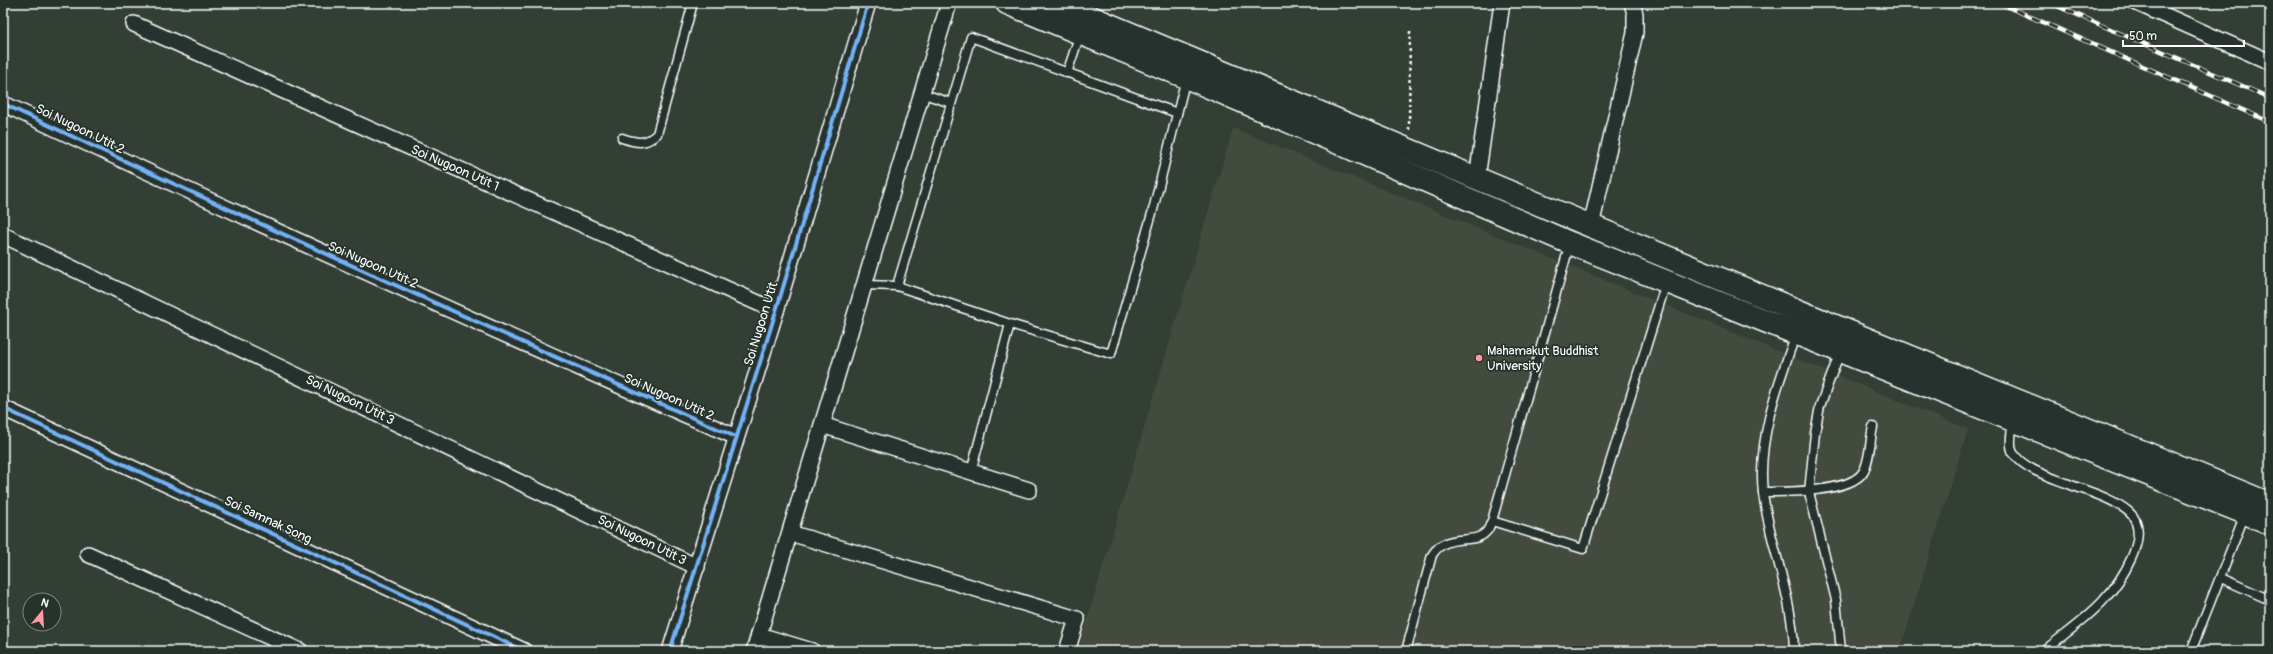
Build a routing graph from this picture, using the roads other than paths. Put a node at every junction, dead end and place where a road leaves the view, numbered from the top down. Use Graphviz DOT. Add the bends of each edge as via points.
graph roads {
  1 [pos="693,3"];
  2 [pos="868,3"];
  3 [pos="949,3"];
  4 [pos="1007,3"];
  5 [pos="1057,3"];
  6 [pos="1502,3"];
  7 [pos="1632,3"];
  8 [pos="2137,3"];
  9 [pos="134,24"];
  10 [pos="1080,33"];
  11 [pos="2270,62"];
  12 [pos="1067,73"];
  13 [pos="1186,77"];
  14 [pos="921,93"];
  15 [pos="951,103"];
  16 [pos="6,105"];
  17 [pos="1177,113"];
  18 [pos="622,138"];
  19 [pos="1477,178"];
  20 [pos="1592,226"];
  21 [pos="3,235"];
  22 [pos="1570,243"];
  23 [pos="1667,281"];
  24 [pos="864,285"];
  25 [pos="897,286"];
  26 [pos="776,311"];
  27 [pos="1800,323"];
  28 [pos="1010,324"];
  29 [pos="1844,341"];
  30 [pos="3,408"];
  31 [pos="2013,420"];
  32 [pos="822,425"];
  33 [pos="1873,427"];
  34 [pos="736,437"];
  35 [pos="971,472"];
  36 [pos="1029,490"];
  37 [pos="1763,492"];
  38 [pos="1810,492"];
  39 [pos="2256,504"];
  40 [pos="1492,521"];
  41 [pos="2270,524"];
  42 [pos="790,533"];
  43 [pos="88,554"];
  44 [pos="697,567"];
  45 [pos="2221,578"];
  46 [pos="2270,600"];
  47 [pos="759,635"];
  48 [pos="300,651"];
  49 [pos="524,651"];
  50 [pos="670,651"];
  51 [pos="754,651"];
  52 [pos="812,651"];
  53 [pos="1067,651"];
  54 [pos="1406,651"];
  55 [pos="1794,651"];
  56 [pos="1842,651"];
  57 [pos="2044,651"];
  58 [pos="2191,651"];
  1 -- 18 [label="lane" via="657,134 648,141 637,143"];
  2 -- 26 [label="street, Soi Nugoon Utit"];
  3 -- 14 [label="street"];
  4 -- 10 [label="main road"];
  5 -- 19 [label="main road"];
  6 -- 19 [label="street"];
  7 -- 20 [label="street" via="1635,33"];
  8 -- 11 [label="street"];
  9 -- 26 [label="street, Soi Nugoon Utit 1"];
  10 -- 12 [label="lane"];
  10 -- 13 [label="main road"];
  12 -- 15 [label="lane" via="971,37"];
  12 -- 17 [label="lane"];
  13 -- 17 [label="lane"];
  13 -- 22 [label="main road"];
  14 -- 15 [label="lane"];
  14 -- 24 [label="street"];
  15 -- 25 [label="lane"];
  16 -- 34 [label="street, Soi Nugoon Utit 2" via="207,200"];
  17 -- 28 [label="lane" via="1153,210 1111,354"];
  19 -- 20 [label="main road"];
  20 -- 27 [label="main road"];
  21 -- 44 [label="street, Soi Nugoon Utit 3"];
  22 -- 23 [label="main road"];
  22 -- 40 [label="lane"];
  23 -- 27 [label="main road"];
  23 -- 40 [label="lane" via="1583,549"];
  24 -- 25 [label="lane"];
  24 -- 32 [label="street"];
  25 -- 28 [label="lane"];
  26 -- 34 [label="street, Soi Nugoon Utit"];
  27 -- 29 [label="main road"];
  27 -- 37 [label="lane" via="1775,392 1764,454"];
  28 -- 35 [label="lane"];
  29 -- 31 [label="main road"];
  29 -- 38 [label="lane" via="1820,406"];
  29 -- 39 [label="main road"];
  30 -- 49 [label="street, Soi Samnak Song"];
  31 -- 39 [label="main road"];
  31 -- 57 [label="lane" via="2012,449 2020,461 2048,476 2117,504 2133,516 2139,530 2136,549 2102,602"];
  32 -- 35 [label="street"];
  32 -- 42 [label="street"];
  33 -- 38 [label="lane" via="1862,474 1852,481"];
  34 -- 44 [label="street, Soi Nugoon Utit"];
  35 -- 36 [label="street"];
  37 -- 38 [label="lane"];
  37 -- 55 [label="lane" via="1789,608"];
  38 -- 56 [label="lane" via="1836,600"];
  39 -- 41 [label="main road"];
  39 -- 45 [label="lane"];
  40 -- 54 [label="lane" via="1486,533 1477,538 1458,539 1435,549"];
  42 -- 47 [label="street"];
  42 -- 53 [label="street" via="1077,619"];
  43 -- 48 [label="street"];
  44 -- 50 [label="street, Soi Nugoon Utit"];
  45 -- 46 [label="lane"];
  45 -- 58 [label="lane"];
  47 -- 51 [label="street"];
  47 -- 52 [label="street"];
}
